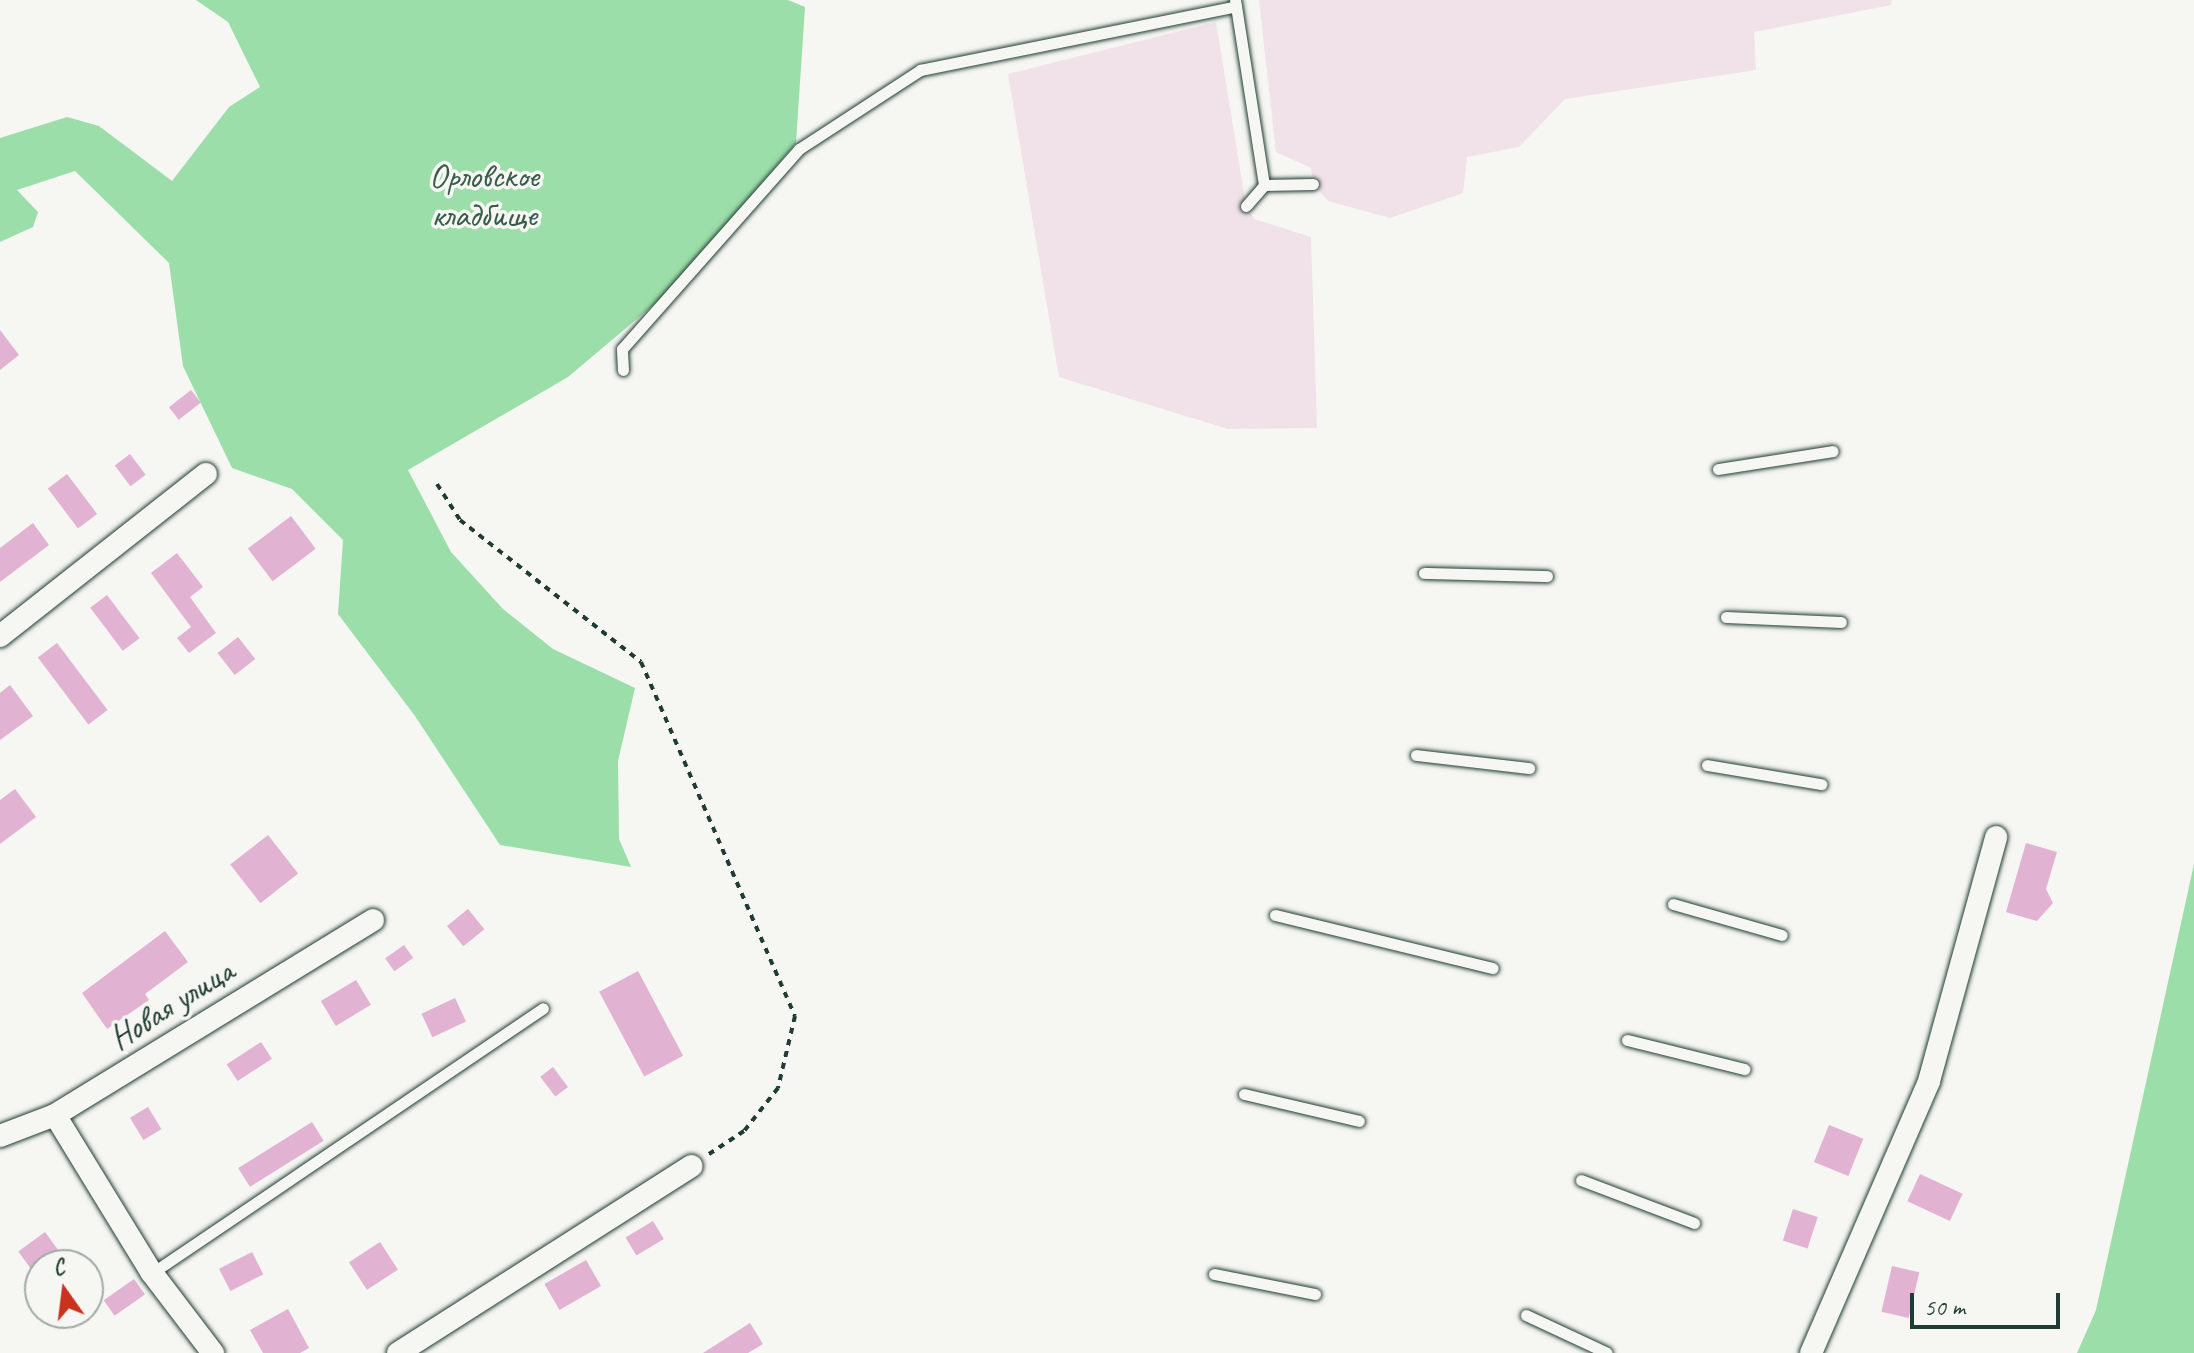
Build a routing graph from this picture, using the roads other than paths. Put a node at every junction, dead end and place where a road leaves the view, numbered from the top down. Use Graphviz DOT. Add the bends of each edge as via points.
graph roads {
  1 [pos="1235,3"];
  2 [pos="1313,184"];
  3 [pos="1264,185"];
  4 [pos="1246,206"];
  5 [pos="623,370"];
  6 [pos="1833,451"];
  7 [pos="1718,469"];
  8 [pos="206,474"];
  9 [pos="1424,573"];
  10 [pos="1547,576"];
  11 [pos="1726,617"];
  12 [pos="1841,622"];
  13 [pos="0,636"];
  14 [pos="1416,755"];
  15 [pos="1707,765"];
  16 [pos="1529,768"];
  17 [pos="1821,784"];
  18 [pos="1996,837"];
  19 [pos="1673,904"];
  20 [pos="1275,915"];
  21 [pos="373,920"];
  22 [pos="1782,935"];
  23 [pos="1493,968"];
  24 [pos="543,1008"];
  25 [pos="1627,1040"];
  26 [pos="1744,1069"];
  27 [pos="1244,1094"];
  28 [pos="55,1115"];
  29 [pos="1359,1121"];
  30 [pos="0,1136"];
  31 [pos="691,1166"];
  32 [pos="1581,1180"];
  33 [pos="1694,1223"];
  34 [pos="152,1273"];
  35 [pos="1214,1274"];
  36 [pos="1315,1294"];
  37 [pos="1526,1315"];
  38 [pos="213,1353"];
  39 [pos="398,1353"];
  40 [pos="1607,1353"];
  41 [pos="1811,1353"];
  1 -- 3 [label="lane"];
  1 -- 5 [label="lane" via="920,70 799,149 622,349"];
  2 -- 3 [label="lane"];
  3 -- 4 [label="lane"];
  6 -- 7 [label="lane"];
  8 -- 13 [label="street"];
  9 -- 10 [label="lane"];
  11 -- 12 [label="lane"];
  14 -- 16 [label="lane"];
  15 -- 17 [label="lane"];
  18 -- 41 [label="street" via="1929,1081"];
  19 -- 22 [label="lane"];
  20 -- 23 [label="lane"];
  21 -- 28 [label="street, Новая улица"];
  24 -- 34 [label="lane"];
  25 -- 26 [label="lane"];
  27 -- 29 [label="lane"];
  28 -- 30 [label="street, Новая улица"];
  28 -- 34 [label="street"];
  31 -- 39 [label="street"];
  32 -- 33 [label="lane"];
  34 -- 38 [label="street"];
  35 -- 36 [label="lane"];
  37 -- 40 [label="lane"];
}
